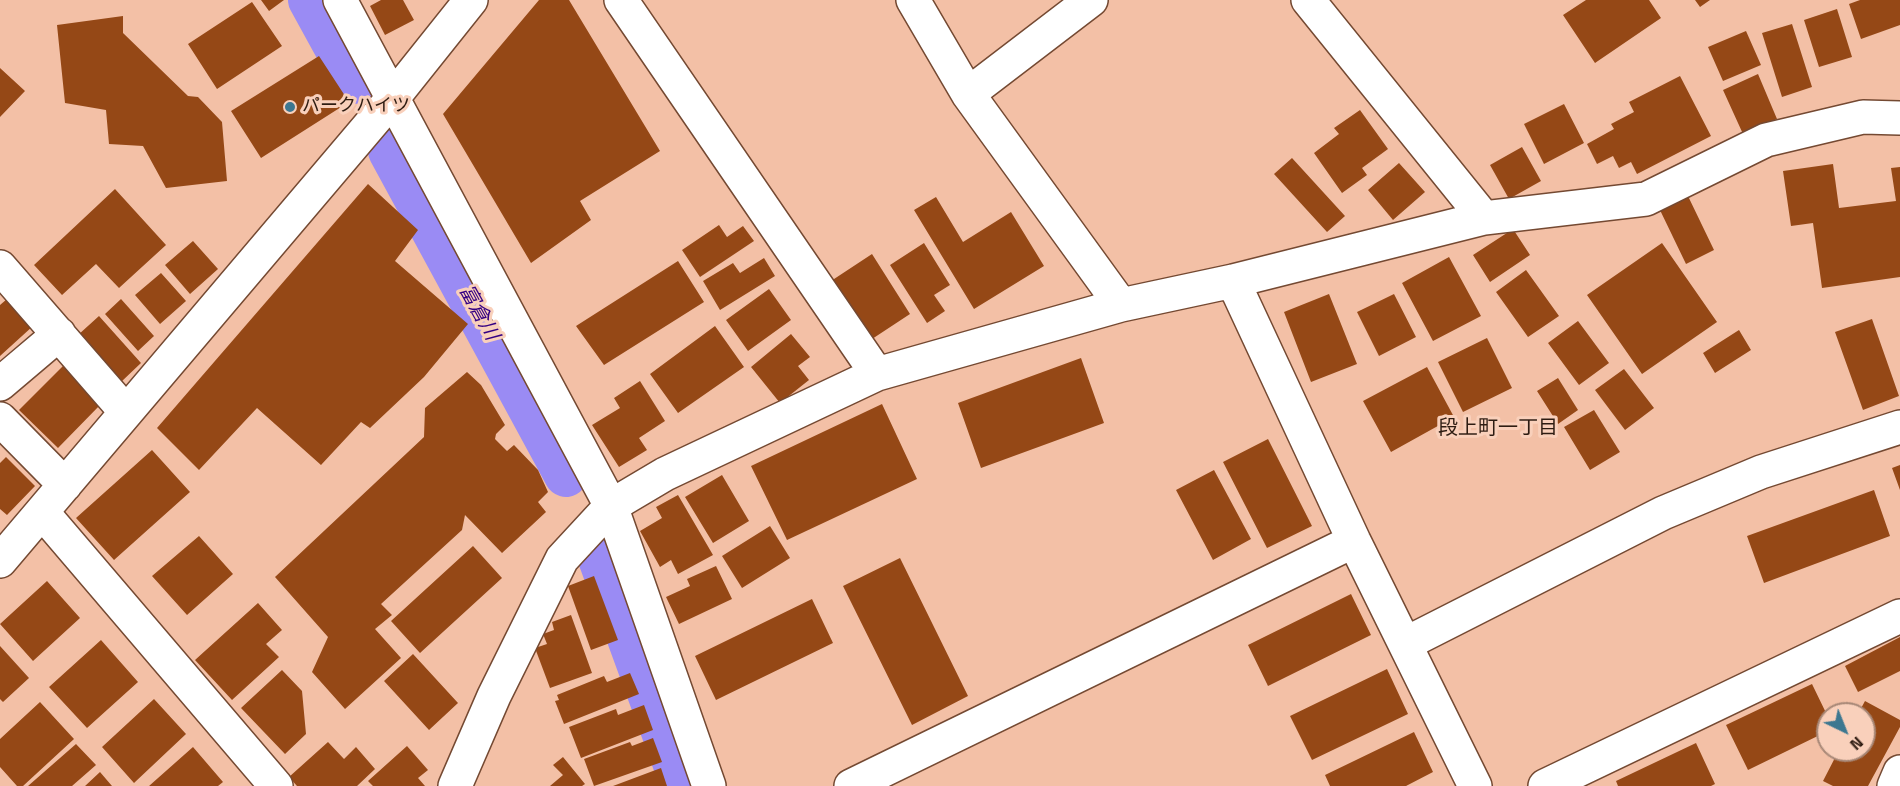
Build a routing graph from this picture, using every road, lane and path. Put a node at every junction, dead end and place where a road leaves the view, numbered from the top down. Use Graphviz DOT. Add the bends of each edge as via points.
graph roads {
  1 [pos="340,0"];
  2 [pos="471,0"];
  3 [pos="621,0"];
  4 [pos="913,0"];
  5 [pos="1091,0"];
  6 [pos="1308,0"];
  7 [pos="968,94"];
  8 [pos="392,99"];
  9 [pos="1900,118"];
  10 [pos="1484,218"];
  11 [pos="0,267"];
  12 [pos="1233,281"];
  13 [pos="1121,305"];
  14 [pos="58,333"];
  15 [pos="877,374"];
  16 [pos="0,384"];
  17 [pos="126,411"];
  18 [pos="0,419"];
  19 [pos="1900,427"];
  20 [pos="65,485"];
  21 [pos="611,506"];
  22 [pos="42,512"];
  23 [pos="1354,541"];
  24 [pos="0,561"];
  25 [pos="1900,616"];
  26 [pos="1405,644"];
  27 [pos="1900,772"];
  28 [pos="276,786"];
  29 [pos="455,786"];
  30 [pos="709,786"];
  31 [pos="851,786"];
  32 [pos="1475,786"];
  33 [pos="1545,786"];
  34 [pos="1894,786"];
  1 -- 8 [label="street"];
  2 -- 8 [label="street"];
  3 -- 15 [label="street"];
  4 -- 7 [label="street"];
  5 -- 7 [label="street"];
  6 -- 10 [label="street"];
  7 -- 13 [label="street"];
  8 -- 17 [label="street"];
  8 -- 21 [label="street"];
  9 -- 10 [label="street" via="1863,117 1766,140 1646,198"];
  10 -- 12 [label="street"];
  11 -- 14 [label="street"];
  12 -- 13 [label="street"];
  12 -- 23 [label="street"];
  13 -- 15 [label="street"];
  14 -- 16 [label="street"];
  14 -- 17 [label="street"];
  15 -- 21 [label="street" via="665,474"];
  17 -- 20 [label="street"];
  18 -- 20 [label="street"];
  19 -- 26 [label="street" via="1761,472 1663,513"];
  20 -- 22 [label="street"];
  21 -- 29 [label="street" via="562,559 494,696"];
  21 -- 30 [label="street"];
  22 -- 24 [label="street"];
  22 -- 28 [label="street"];
  23 -- 26 [label="street"];
  23 -- 31 [label="street"];
  25 -- 33 [label="street"];
  26 -- 32 [label="street"];
  27 -- 34 [label="street"];
}
